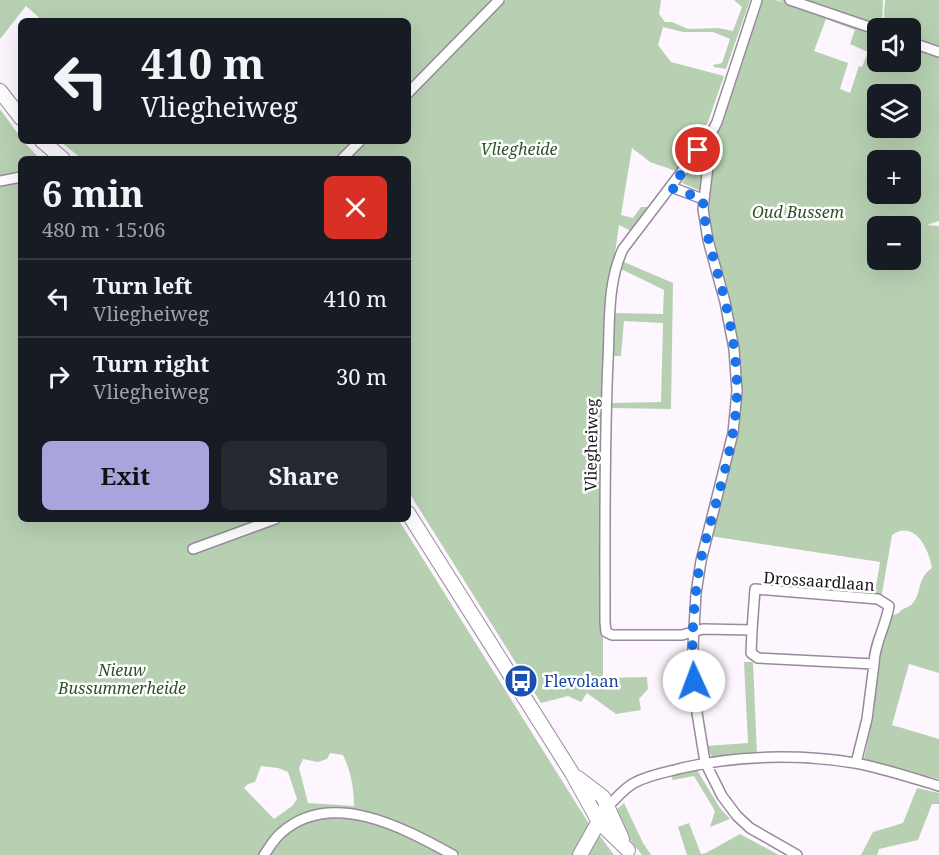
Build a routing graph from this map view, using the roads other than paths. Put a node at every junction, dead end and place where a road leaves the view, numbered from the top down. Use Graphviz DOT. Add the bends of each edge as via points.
graph roads {
  1 [pos="499,0"];
  2 [pos="757,0"];
  3 [pos="790,0"];
  4 [pos="867,26"];
  5 [pos="921,46"];
  6 [pos="939,52"];
  7 [pos="411,90"];
  8 [pos="0,91"];
  9 [pos="18,114"];
  10 [pos="712,132"];
  11 [pos="44,144"];
  12 [pos="357,144"];
  13 [pos="54,156"];
  14 [pos="345,156"];
  15 [pos="18,178"];
  16 [pos="0,181"];
  17 [pos="671,188"];
  18 [pos="703,199"];
  19 [pos="411,518"];
  20 [pos="267,522"];
  21 [pos="192,549"];
  22 [pos="752,630"];
  23 [pos="694,632"];
  24 [pos="874,664"];
  25 [pos="705,762"];
  26 [pos="856,763"];
  27 [pos="572,773"];
  28 [pos="939,786"];
  29 [pos="590,803"];
  30 [pos="607,807"];
  31 [pos="599,822"];
  32 [pos="614,825"];
  33 [pos="630,852"];
  34 [pos="787,853"];
  35 [pos="264,855"];
  36 [pos="453,855"];
  37 [pos="580,855"];
  38 [pos="797,855"];
  1 -- 7 [label="street"];
  2 -- 10 [label="street"];
  3 -- 4 [label="street"];
  5 -- 6 [label="street"];
  8 -- 9 [label="main road"];
  10 -- 17 [label="street, Vliegheiweg"];
  10 -- 18 [label="street"];
  11 -- 13 [label="main road"];
  12 -- 14 [label="street"];
  15 -- 16 [label="street"];
  17 -- 18 [label="street"];
  17 -- 23 [label="street, Vliegheiweg" via="623,249 612,286 606,404 605,622 606,632 612,635"];
  18 -- 23 [label="street" via="708,240 734,349 737,391 733,433 701,561"];
  19 -- 27 [label="main road"];
  20 -- 21 [label="street"];
  22 -- 23 [label="street"];
  22 -- 24 [label="street, Drossaardlaan" via="751,653 758,658"];
  22 -- 24 [label="street, Drossaardlaan" via="755,589 879,599 889,606"];
  23 -- 25 [label="street" via="692,664"];
  24 -- 26 [label="street"];
  25 -- 26 [label="street" via="803,758"];
  25 -- 30 [label="street" via="636,782"];
  25 -- 34 [label="street" via="737,816"];
  26 -- 28 [label="street"];
  27 -- 29 [label="main road"];
  27 -- 30 [label="main road" via="603,797"];
  29 -- 30 [label="street"];
  29 -- 31 [label="main road"];
  30 -- 31 [label="main road"];
  30 -- 32 [label="main road"];
  31 -- 32 [label="main road"];
  31 -- 33 [label="main road"];
  31 -- 37 [label="main road"];
  32 -- 33 [label="main road"];
  34 -- 38 [label="street"];
  35 -- 36 [label="street" via="280,834 301,819 329,812 400,827"];
}
